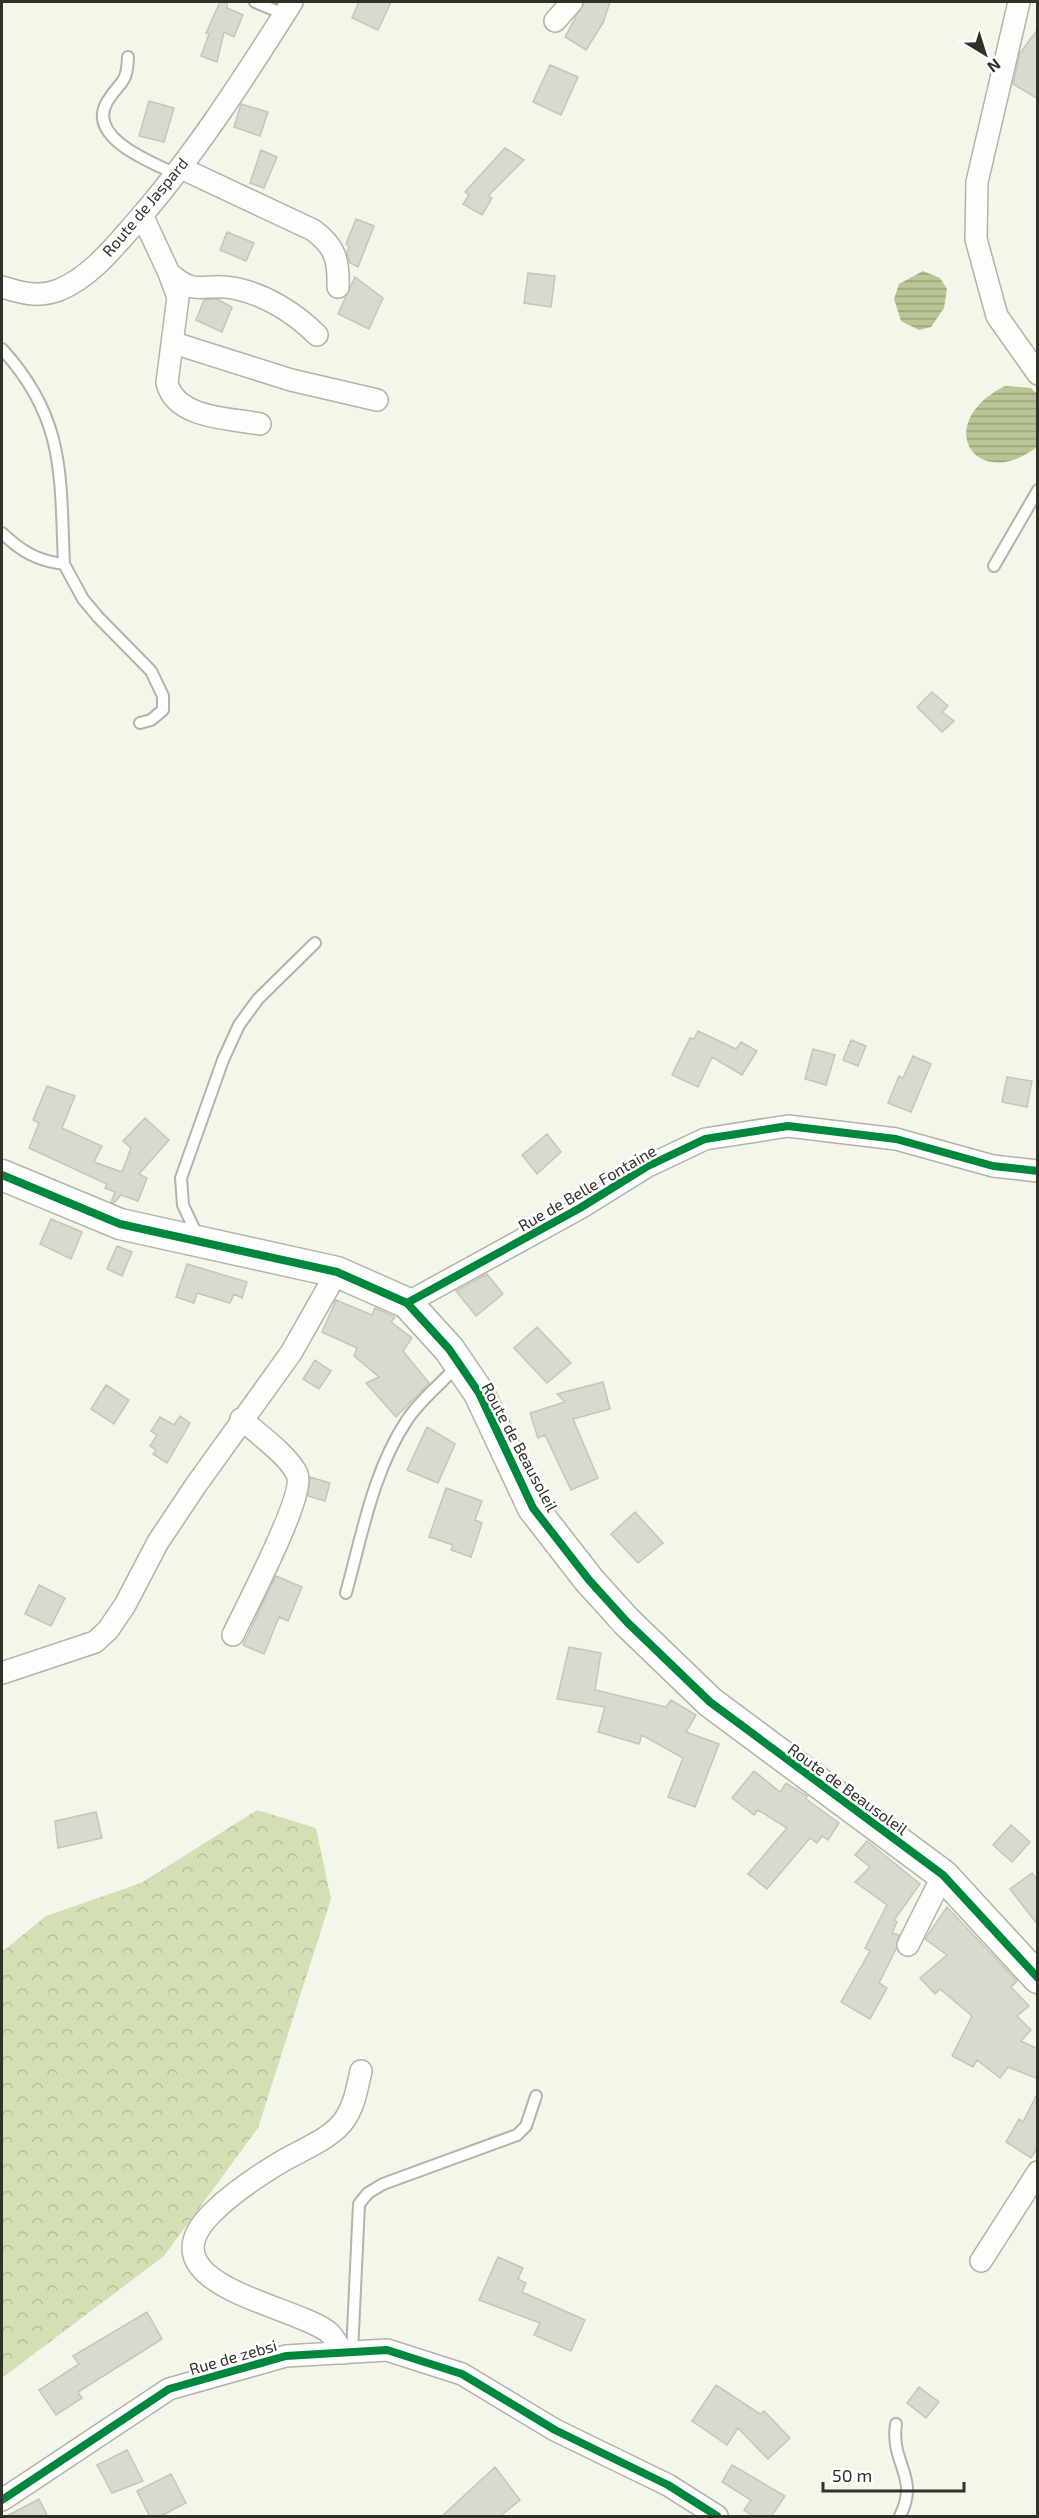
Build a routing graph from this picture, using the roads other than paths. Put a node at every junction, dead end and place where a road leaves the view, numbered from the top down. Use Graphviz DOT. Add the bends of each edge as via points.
graph roads {
  1 [pos="255,2"];
  2 [pos="572,2"];
  3 [pos="1019,2"];
  4 [pos="288,8"];
  5 [pos="555,21"];
  6 [pos="128,57"];
  7 [pos="179,171"];
  8 [pos="142,215"];
  9 [pos="169,273"];
  10 [pos="2,287"];
  11 [pos="338,287"];
  12 [pos="317,335"];
  13 [pos="174,343"];
  14 [pos="2,349"];
  15 [pos="1038,374"];
  16 [pos="377,400"];
  17 [pos="260,424"];
  18 [pos="1038,490"];
  19 [pos="2,533"];
  20 [pos="64,564"];
  21 [pos="994,566"];
  22 [pos="140,723"];
  23 [pos="315,943"];
  24 [pos="1038,1171"];
  25 [pos="2,1175"];
  26 [pos="201,1243"];
  27 [pos="337,1272"];
  28 [pos="407,1304"];
  29 [pos="459,1364"];
  30 [pos="241,1419"];
  31 [pos="346,1593"];
  32 [pos="233,1635"];
  33 [pos="2,1673"];
  34 [pos="943,1875"];
  35 [pos="908,1945"];
  36 [pos="1038,1978"];
  37 [pos="361,2071"];
  38 [pos="536,2096"];
  39 [pos="1038,2172"];
  40 [pos="981,2262"];
  41 [pos="347,2353"];
  42 [pos="896,2424"];
  43 [pos="2,2500"];
  44 [pos="716,2516"];
  45 [pos="900,2517"];
  1 -- 4 [label="lane"];
  2 -- 5 [label="street"];
  3 -- 15 [label="street" via="977,182 976,240 998,316"];
  4 -- 7 [label="street, Route de Jaspard"];
  6 -- 7 [label="lane" via="125,80 104,108 106,127 126,149"];
  7 -- 8 [label="street, Route de Jaspard"];
  7 -- 11 [label="street" via="326,239 339,264"];
  8 -- 9 [label="street"];
  8 -- 10 [label="street, Route de Jaspard" via="88,272 60,290 34,296"];
  9 -- 12 [label="street" via="190,288 233,288 264,299 297,315"];
  9 -- 13 [label="street" via="178,297"];
  13 -- 16 [label="street" via="291,380"];
  13 -- 17 [label="street" via="167,383 177,401 191,410"];
  14 -- 20 [label="lane" via="33,389 50,423 58,459"];
  18 -- 21 [label="lane"];
  19 -- 20 [label="lane" via="31,556"];
  20 -- 22 [label="lane" via="83,599 159,684 163,710"];
  23 -- 26 [label="lane" via="258,999 239,1025 187,1154 181,1178 183,1205"];
  24 -- 28 [label="street, Rue de Belle Fontaine" via="993,1166 897,1139 788,1126 705,1139 646,1167"];
  25 -- 26 [label="street, Route de Beausoleil" via="120,1224"];
  26 -- 27 [label="street, Route de Beausoleil"];
  27 -- 28 [label="street, Route de Beausoleil"];
  27 -- 30 [label="street" via="291,1353"];
  28 -- 29 [label="street, Route de Beausoleil"];
  29 -- 31 [label="lane" via="408,1417 393,1441 379,1473"];
  29 -- 34 [label="street, Route de Beausoleil" via="478,1393 533,1508 627,1622 710,1702"];
  30 -- 32 [label="street" via="293,1467 299,1485 293,1509"];
  30 -- 33 [label="street" via="158,1542 108,1630 95,1641"];
  34 -- 35 [label="street"];
  34 -- 36 [label="street, Route de Beausoleil"];
  37 -- 41 [label="street" via="354,2101 344,2121 240,2188 210,2215 193,2242 193,2257 199,2268 216,2283 326,2331"];
  38 -- 41 [label="lane" via="526,2127 517,2135 383,2184 359,2204"];
  39 -- 40 [label="street"];
  41 -- 43 [label="street, Rue de zebsi" via="286,2356 169,2390"];
  41 -- 44 [label="street, Rue de zebsi" via="387,2350 462,2374 555,2430 668,2485"];
  42 -- 45 [label="lane" via="894,2440 909,2488"];
}
